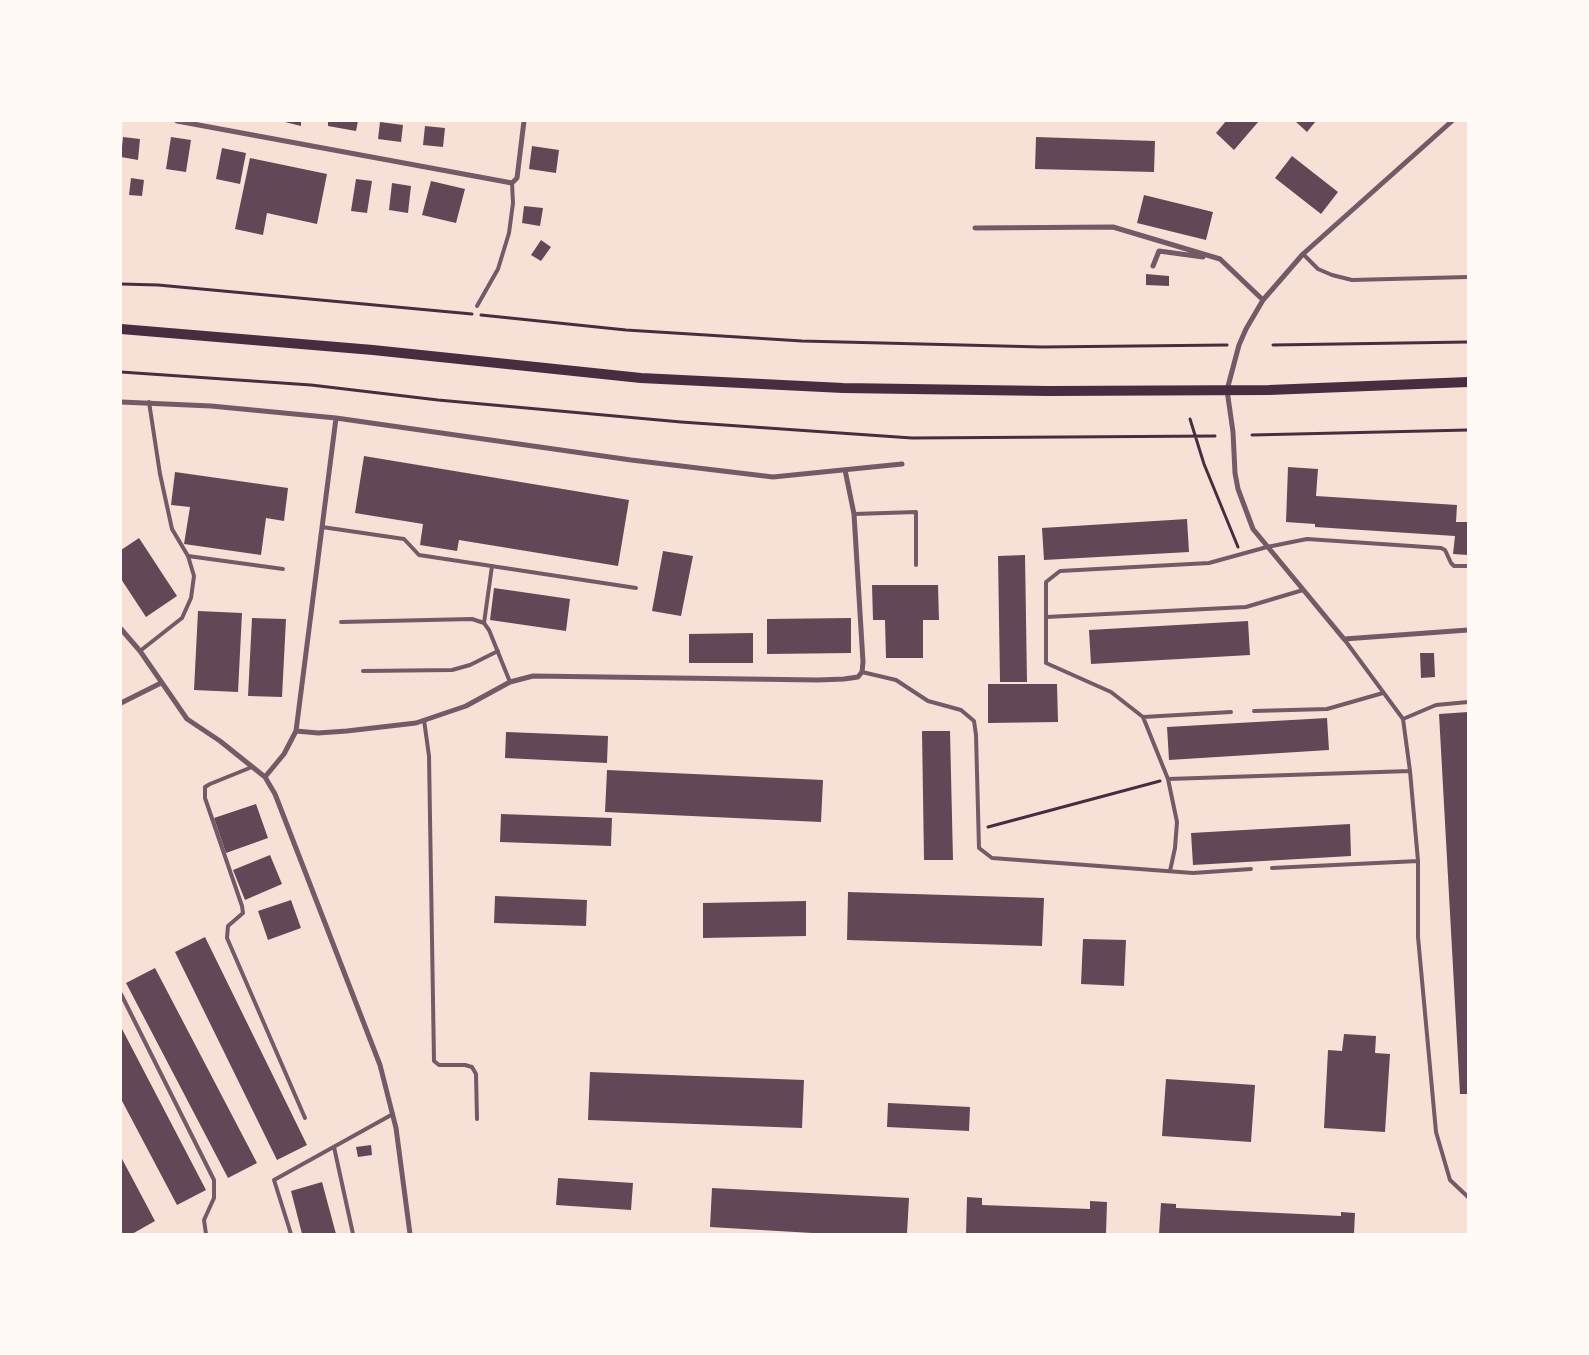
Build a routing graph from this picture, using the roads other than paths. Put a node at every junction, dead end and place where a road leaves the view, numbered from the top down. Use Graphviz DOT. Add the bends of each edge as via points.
graph roads {
  1 [pos="177,121"];
  2 [pos="524,121"];
  3 [pos="1452,121"];
  4 [pos="512,183"];
  5 [pos="975,228"];
  6 [pos="1303,254"];
  7 [pos="1220,259"];
  8 [pos="1153,266"];
  9 [pos="1468,277"];
  10 [pos="1263,300"];
  11 [pos="477,306"];
  12 [pos="121,329"];
  13 [pos="1468,382"];
  14 [pos="1227,390"];
  15 [pos="121,402"];
  16 [pos="149,402"];
  17 [pos="336,418"];
  18 [pos="902,464"];
  19 [pos="845,470"];
  20 [pos="854,514"];
  21 [pos="322,527"];
  22 [pos="1267,547"];
  23 [pos="188,556"];
  24 [pos="916,565"];
  25 [pos="492,566"];
  26 [pos="1468,566"];
  27 [pos="283,569"];
  28 [pos="636,588"];
  29 [pos="1303,590"];
  30 [pos="1046,617"];
  31 [pos="341,622"];
  32 [pos="484,623"];
  33 [pos="121,629"];
  34 [pos="1468,630"];
  35 [pos="1344,639"];
  36 [pos="140,651"];
  37 [pos="498,652"];
  38 [pos="363,671"];
  39 [pos="862,672"];
  40 [pos="510,682"];
  41 [pos="161,683"];
  42 [pos="1383,693"];
  43 [pos="1468,702"];
  44 [pos="121,703"];
  45 [pos="1254,711"];
  46 [pos="1231,712"];
  47 [pos="1142,717"];
  48 [pos="1403,719"];
  49 [pos="424,720"];
  50 [pos="296,731"];
  51 [pos="252,767"];
  52 [pos="1410,771"];
  53 [pos="265,777"];
  54 [pos="1168,779"];
  55 [pos="1418,861"];
  56 [pos="1272,868"];
  57 [pos="1251,869"];
  58 [pos="1170,871"];
  59 [pos="121,994"];
  60 [pos="393,1114"];
  61 [pos="305,1118"];
  62 [pos="477,1119"];
  63 [pos="334,1147"];
  64 [pos="1468,1197"];
  65 [pos="206,1234"];
  66 [pos="291,1234"];
  67 [pos="353,1234"];
  68 [pos="410,1234"];
  1 -- 4 [label="street"];
  2 -- 4 [label="street" via="517,178"];
  3 -- 6 [label="street"];
  4 -- 11 [label="lane" via="509,233 498,270"];
  5 -- 7 [label="street" via="1113,227"];
  6 -- 9 [label="lane" via="1318,269 1352,280"];
  6 -- 10 [label="street"];
  7 -- 8 [label="street" via="1158,250"];
  7 -- 10 [label="street"];
  10 -- 14 [label="street" via="1246,329"];
  12 -- 14 [label="main road" via="669,380 843,388"];
  13 -- 14 [label="main road"];
  14 -- 22 [label="street" via="1238,489 1252,529"];
  15 -- 16 [label="street"];
  16 -- 17 [label="street"];
  16 -- 23 [label="lane" via="172,529"];
  17 -- 19 [label="street" via="773,477"];
  17 -- 21 [label="street"];
  18 -- 19 [label="street"];
  19 -- 20 [label="street"];
  20 -- 24 [label="lane" via="916,512"];
  20 -- 39 [label="street"];
  21 -- 25 [label="lane" via="404,539 419,555"];
  21 -- 50 [label="street"];
  22 -- 26 [label="lane" via="1307,540 1441,548 1454,566"];
  22 -- 29 [label="street"];
  22 -- 30 [label="lane" via="1209,563 1060,571 1046,582"];
  23 -- 27 [label="lane"];
  23 -- 36 [label="lane" via="194,576 191,598 182,618"];
  25 -- 28 [label="lane"];
  25 -- 32 [label="lane"];
  29 -- 30 [label="lane" via="1246,607"];
  29 -- 35 [label="street"];
  30 -- 47 [label="lane" via="1046,663 1112,692"];
  31 -- 32 [label="lane" via="472,620"];
  32 -- 37 [label="lane"];
  33 -- 36 [label="street"];
  34 -- 35 [label="street"];
  35 -- 42 [label="lane"];
  36 -- 41 [label="street"];
  37 -- 38 [label="lane" via="452,670"];
  37 -- 40 [label="lane"];
  39 -- 40 [label="street" via="858,677 844,679 533,676"];
  39 -- 58 [label="lane" via="896,680 928,701 961,710 974,721 979,848 992,858"];
  40 -- 49 [label="street" via="466,706"];
  41 -- 44 [label="street"];
  41 -- 51 [label="street" via="187,719"];
  42 -- 45 [label="lane" via="1327,709"];
  42 -- 48 [label="lane"];
  43 -- 48 [label="lane" via="1436,705"];
  46 -- 47 [label="lane"];
  47 -- 54 [label="lane"];
  48 -- 52 [label="lane"];
  49 -- 50 [label="street" via="347,731"];
  49 -- 62 [label="lane" via="429,756 434,1061 440,1065 472,1067 476,1074"];
  50 -- 53 [label="street" via="284,754"];
  51 -- 53 [label="street"];
  51 -- 61 [label="lane" via="205,787 205,798 243,912 228,926 227,938"];
  52 -- 54 [label="lane"];
  52 -- 55 [label="lane"];
  53 -- 60 [label="street" via="275,794 380,1064"];
  54 -- 58 [label="lane" via="1177,822"];
  55 -- 56 [label="lane"];
  55 -- 64 [label="lane" via="1418,937 1436,1132 1450,1180"];
  57 -- 58 [label="lane" via="1193,873"];
  59 -- 65 [label="lane" via="214,1180 214,1198 204,1220"];
  60 -- 63 [label="lane"];
  60 -- 68 [label="street"];
  63 -- 66 [label="lane" via="274,1180"];
  63 -- 67 [label="lane"];
}
